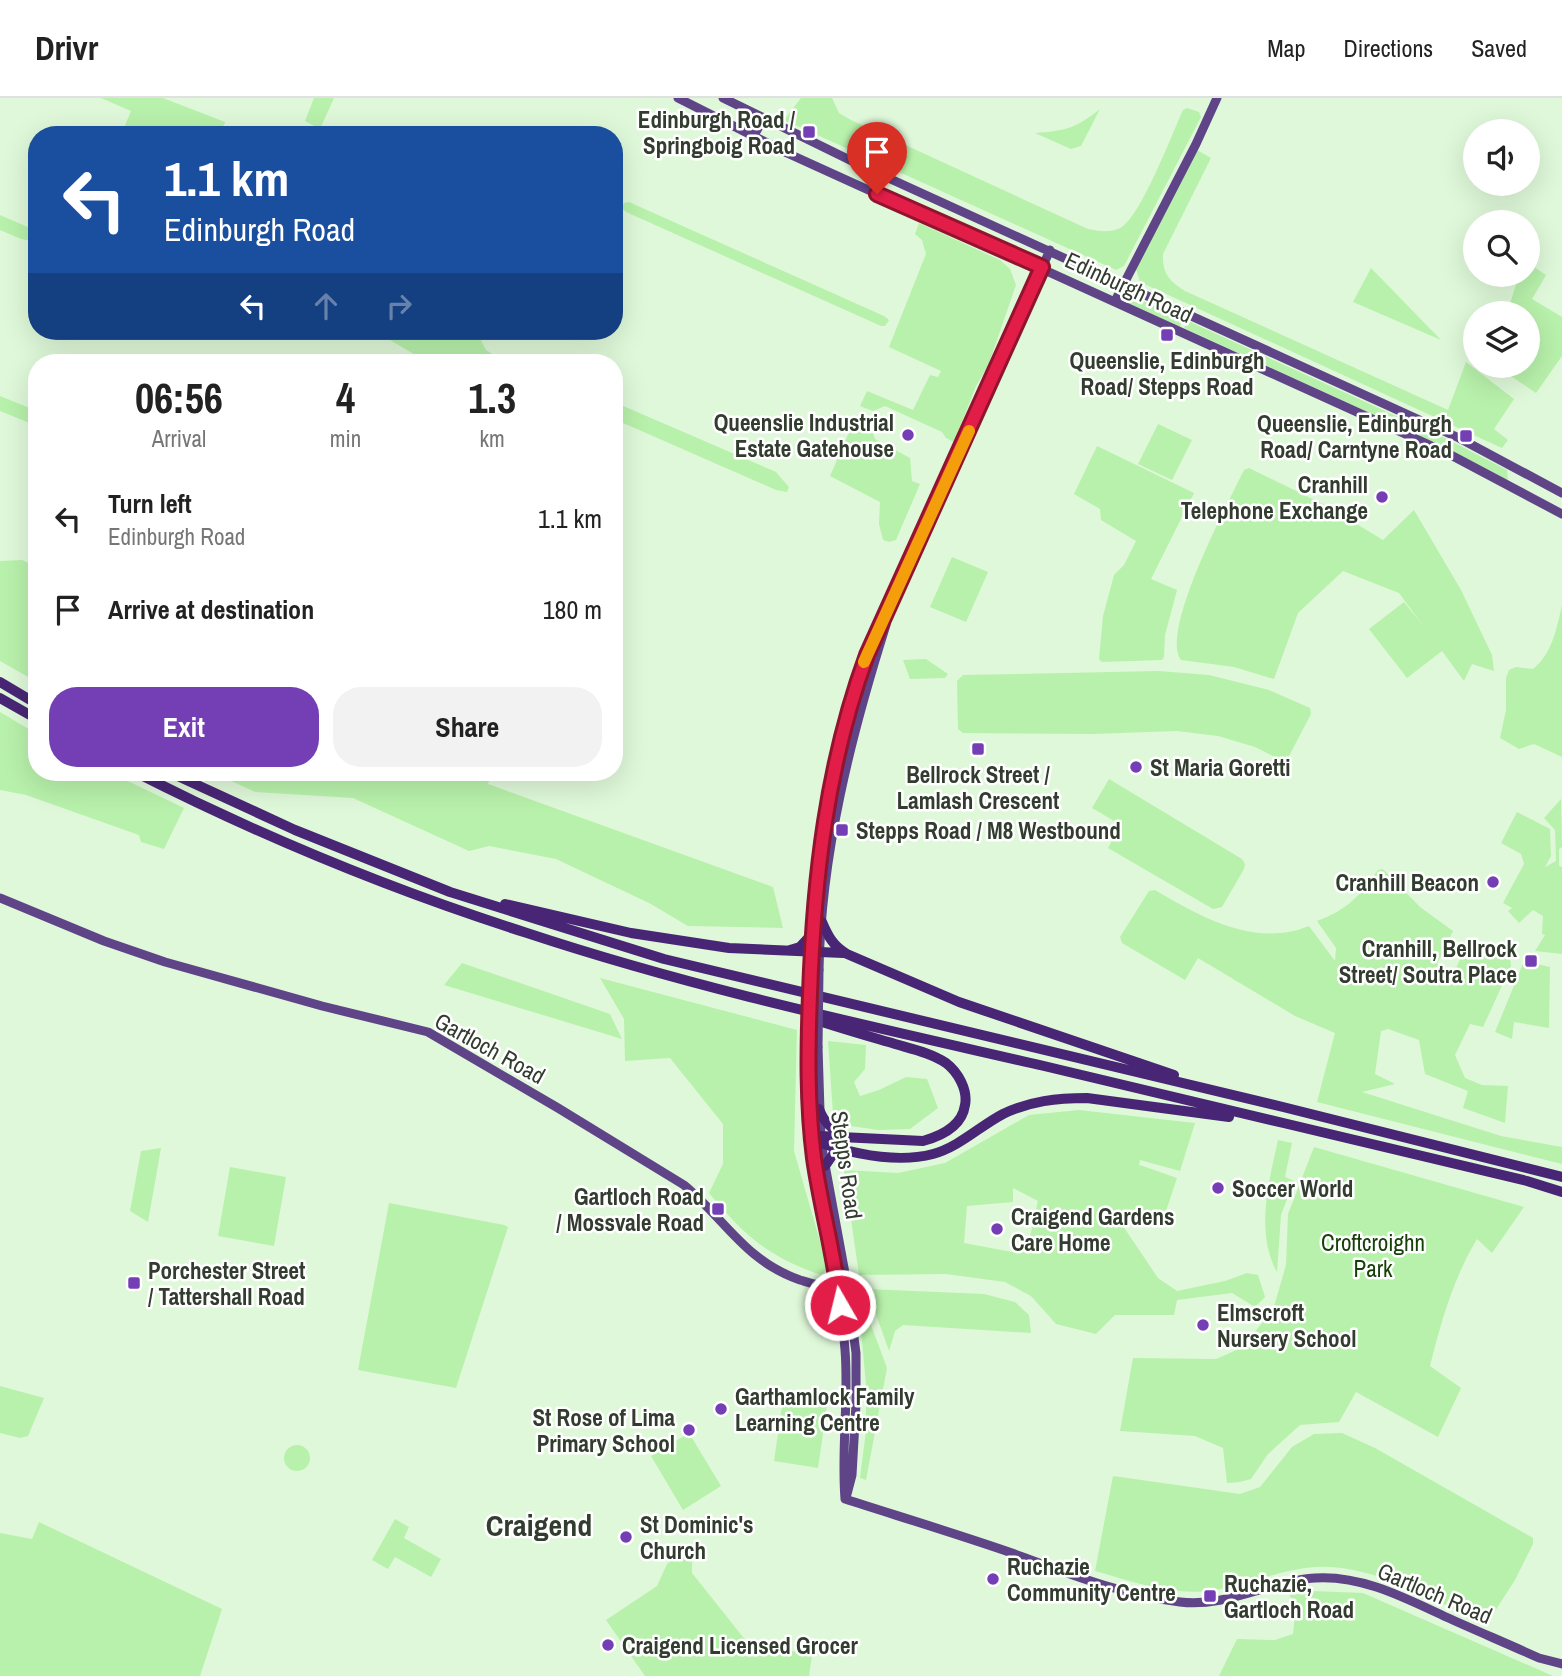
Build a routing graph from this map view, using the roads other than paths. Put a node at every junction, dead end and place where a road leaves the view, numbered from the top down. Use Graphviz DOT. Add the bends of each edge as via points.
graph roads {
  1 [pos="678,98"];
  2 [pos="723,98"];
  3 [pos="1217,98"];
  4 [pos="764,118"];
  5 [pos="753,137"];
  6 [pos="1050,250"];
  7 [pos="1042,267"];
  8 [pos="1122,284"];
  9 [pos="1115,301"];
  10 [pos="1562,493"];
  11 [pos="1562,514"];
  12 [pos="898,586"];
  13 [pos="0,682"];
  14 [pos="0,698"];
  15 [pos="28,699"];
  16 [pos="28,714"];
  17 [pos="846,716"];
  18 [pos="859,718"];
  19 [pos="154,781"];
  20 [pos="189,781"];
  21 [pos="450,892"];
  22 [pos="0,898"];
  23 [pos="822,922"];
  24 [pos="813,933"];
  25 [pos="783,951"];
  26 [pos="816,952"];
  27 [pos="847,954"];
  28 [pos="761,1000"];
  29 [pos="813,1046"];
  30 [pos="1283,1107"];
  31 [pos="819,1109"];
  32 [pos="1278,1123"];
  33 [pos="848,1137"];
  34 [pos="818,1140"];
  35 [pos="845,1149"];
  36 [pos="825,1166"];
  37 [pos="1562,1177"];
  38 [pos="1562,1192"];
  39 [pos="842,1284"];
  40 [pos="1562,1664"];
  1 -- 5 [label="main road, Edinburgh Road"];
  2 -- 4 [label="main road, Edinburgh Road"];
  3 -- 8 [label="main road"];
  4 -- 5 [label="main road"];
  4 -- 6 [label="main road, Edinburgh Road"];
  5 -- 7 [label="main road, Edinburgh Road"];
  6 -- 7 [label="main road, Stepps Road"];
  6 -- 8 [label="main road, Edinburgh Road"];
  7 -- 9 [label="main road, Edinburgh Road"];
  7 -- 12 [label="main road, Stepps Road"];
  8 -- 9 [label="main road"];
  8 -- 10 [label="main road, Edinburgh Road" via="1459,438"];
  9 -- 11 [label="main road, Edinburgh Road" via="1447,453"];
  12 -- 17 [label="main road, Stepps Road"];
  12 -- 18 [label="main road, Stepps Road"];
  13 -- 15 [label="highway"];
  14 -- 16 [label="highway"];
  17 -- 18 [label="main road"];
  17 -- 24 [label="main road, Stepps Road" via="819,855"];
  18 -- 23 [label="main road, Stepps Road" via="830,852"];
  19 -- 28 [label="highway" via="292,846 418,897 529,934"];
  20 -- 21 [label="highway" via="295,830"];
  21 -- 25 [label="highway" via="631,933"];
  21 -- 30 [label="highway" via="664,959"];
  22 -- 39 [label="main road, Gartloch Road" via="165,962 435,1035 684,1185 757,1258 805,1282"];
  23 -- 26 [label="main road, Stepps Road"];
  23 -- 27 [label="highway" via="828,937"];
  24 -- 25 [label="highway" via="800,947"];
  24 -- 26 [label="main road, Stepps Road"];
  25 -- 26 [label="highway"];
  26 -- 27 [label="highway"];
  26 -- 29 [label="main road, Stepps Road, bridge"];
  27 -- 30 [label="highway" via="959,1002"];
  28 -- 32 [label="highway"];
  28 -- 33 [label="highway" via="937,1058 962,1083 966,1104 962,1114 938,1137 903,1142"];
  29 -- 31 [label="main road, Stepps Road"];
  29 -- 34 [label="main road, Stepps Road"];
  30 -- 37 [label="highway"];
  31 -- 33 [label="highway" via="831,1128"];
  31 -- 34 [label="main road, Stepps Road"];
  32 -- 35 [label="highway" via="1098,1099 1046,1099 1004,1114 936,1153 892,1158"];
  32 -- 38 [label="highway"];
  33 -- 34 [label="highway"];
  34 -- 35 [label="highway"];
  34 -- 36 [label="main road, Stepps Road"];
  34 -- 39 [label="main road, Stepps Road"];
  35 -- 36 [label="highway" via="834,1153"];
  36 -- 39 [label="main road, Stepps Road"];
  39 -- 40 [label="main road, Gartloch Road" via="845,1499 1136,1595 1183,1603 1317,1578 1369,1584"];
}
